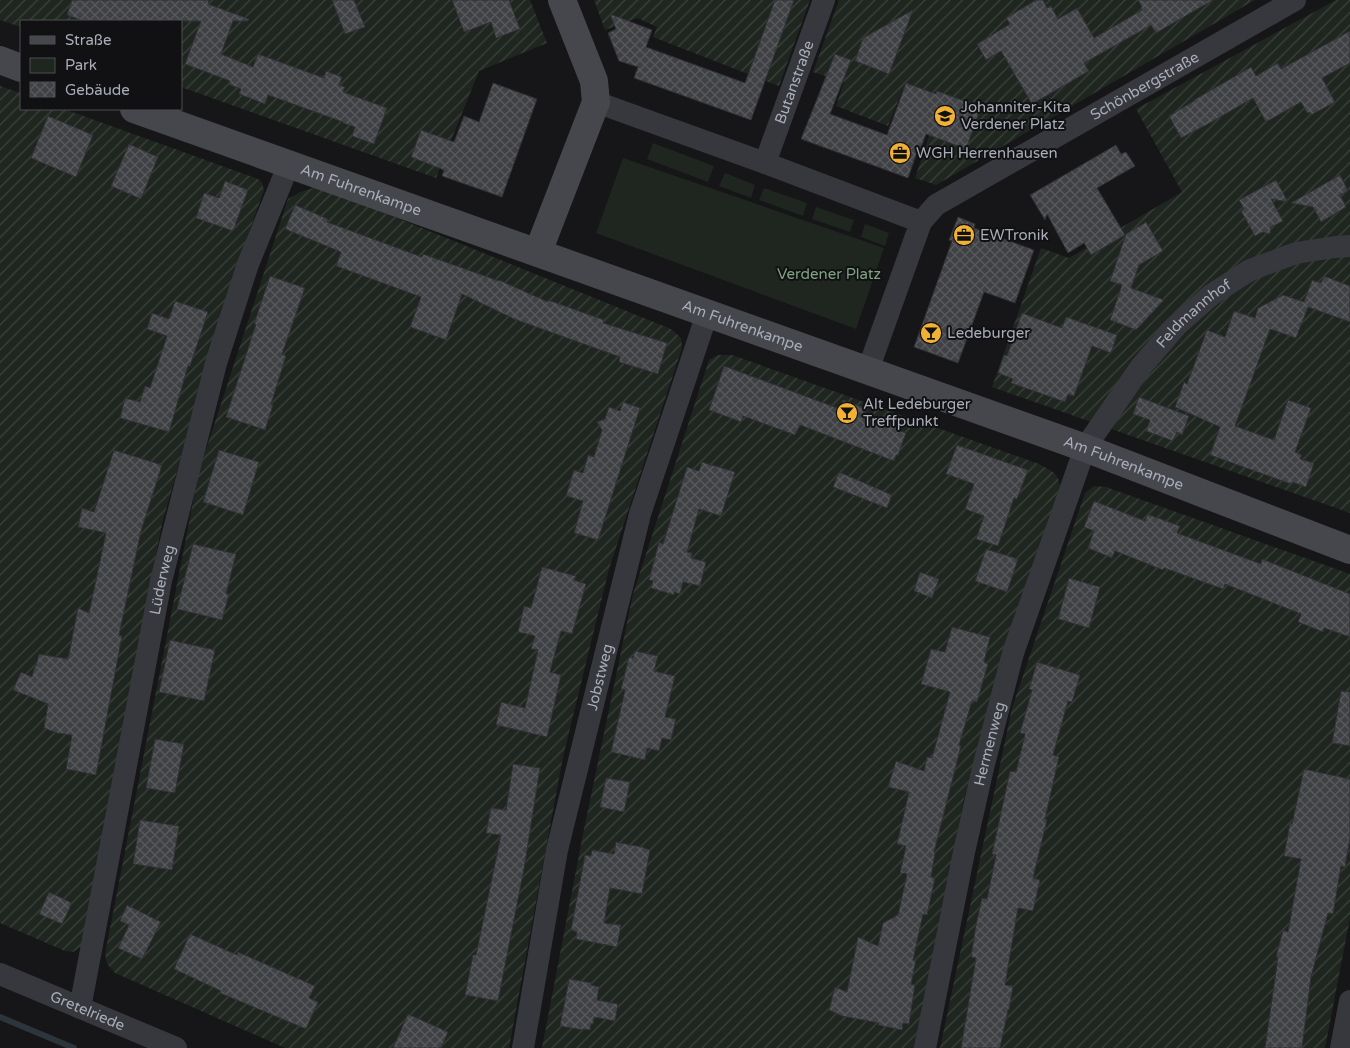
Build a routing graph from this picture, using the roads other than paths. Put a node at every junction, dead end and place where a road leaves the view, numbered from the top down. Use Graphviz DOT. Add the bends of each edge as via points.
graph roads {
  1 [pos="562,0"];
  2 [pos="824,0"];
  3 [pos="1295,0"];
  4 [pos="0,60"];
  5 [pos="20,68"];
  6 [pos="596,102"];
  7 [pos="137,110"];
  8 [pos="765,163"];
  9 [pos="289,164"];
  10 [pos="921,222"];
  11 [pos="1350,246"];
  12 [pos="538,252"];
  13 [pos="707,314"];
  14 [pos="868,370"];
  15 [pos="1085,448"];
  16 [pos="1350,550"];
  17 [pos="0,974"];
  18 [pos="1350,1001"];
  19 [pos="80,1008"];
  20 [pos="176,1048"];
  21 [pos="523,1048"];
  22 [pos="925,1048"];
  23 [pos="1341,1048"];
  1 -- 6 [label="street" via="594,81"];
  2 -- 8 [label="street, Butanstraße"];
  3 -- 10 [label="street, Schönbergstraße" via="936,205"];
  4 -- 5 [label="street"];
  6 -- 8 [label="street"];
  6 -- 12 [label="street"];
  7 -- 9 [label="street, Am Fuhrenkampe"];
  8 -- 10 [label="street"];
  9 -- 12 [label="street, Am Fuhrenkampe"];
  9 -- 19 [label="street, Lüderweg" via="248,264 216,364 161,581"];
  10 -- 14 [label="street"];
  11 -- 15 [label="street, Feldmannhof" via="1278,260 1250,270 1211,295 1177,325 1140,368"];
  12 -- 13 [label="street, Am Fuhrenkampe"];
  13 -- 14 [label="street, Am Fuhrenkampe"];
  13 -- 21 [label="street, Jobstweg" via="640,514 557,850"];
  14 -- 15 [label="street, Am Fuhrenkampe"];
  15 -- 16 [label="street, Am Fuhrenkampe"];
  15 -- 22 [label="street, Hermenweg" via="1013,652 964,852"];
  17 -- 19 [label="street, Gretelriede"];
  18 -- 23 [label="street"];
  19 -- 20 [label="street, Gretelriede"];
}
